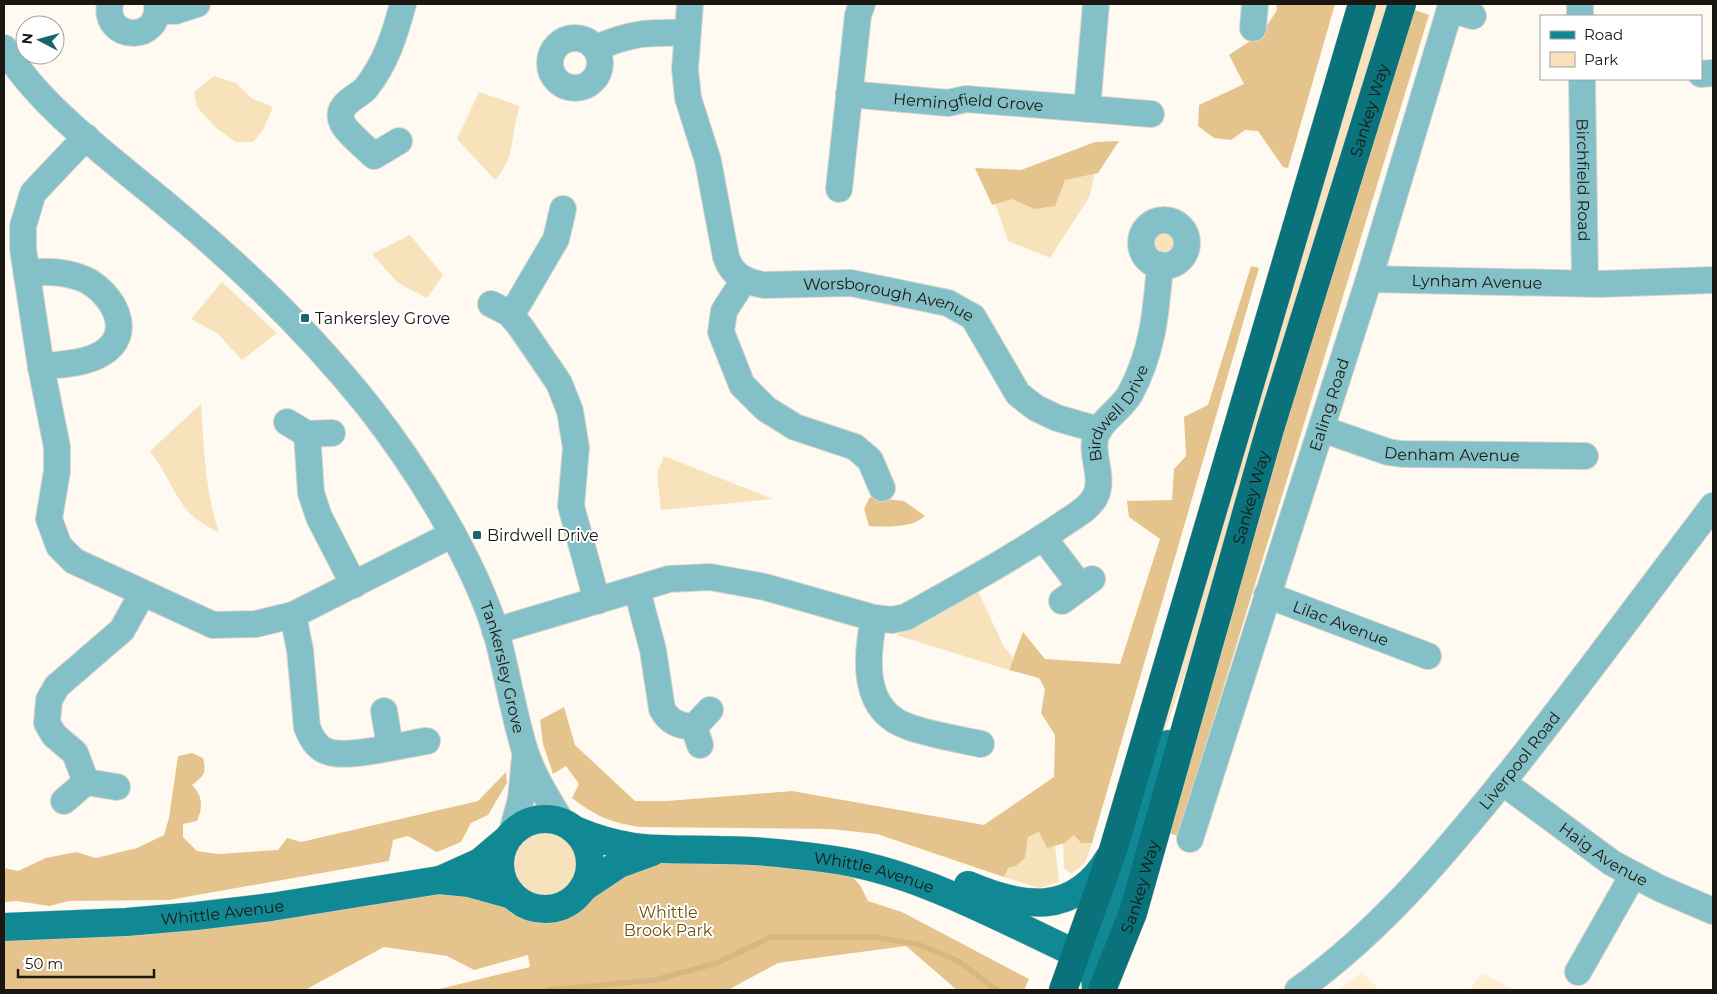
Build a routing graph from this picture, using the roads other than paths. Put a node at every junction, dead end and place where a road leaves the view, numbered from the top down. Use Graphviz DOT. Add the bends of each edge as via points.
graph roads {
  1 [pos="110,4"];
  2 [pos="198,4"];
  3 [pos="403,4"];
  4 [pos="690,4"];
  5 [pos="862,4"];
  6 [pos="1096,4"];
  7 [pos="1362,4"];
  8 [pos="1402,4"];
  9 [pos="157,7"];
  10 [pos="1473,16"];
  11 [pos="686,33"];
  12 [pos="4,48"];
  13 [pos="596,48"];
  14 [pos="1582,80"];
  15 [pos="849,94"];
  16 [pos="1087,109"];
  17 [pos="1151,114"];
  18 [pos="86,137"];
  19 [pos="399,140"];
  20 [pos="839,189"];
  21 [pos="563,209"];
  22 [pos="1160,266"];
  23 [pos="27,274"];
  24 [pos="1369,279"];
  25 [pos="744,280"];
  26 [pos="1713,280"];
  27 [pos="1585,283"];
  28 [pos="41,367"];
  29 [pos="1322,429"];
  30 [pos="308,430"];
  31 [pos="1099,430"];
  32 [pos="1585,457"];
  33 [pos="882,488"];
  34 [pos="1713,506"];
  35 [pos="453,534"];
  36 [pos="1044,538"];
  37 [pos="354,585"];
  38 [pos="1078,589"];
  39 [pos="638,590"];
  40 [pos="142,594"];
  41 [pos="1267,595"];
  42 [pos="597,601"];
  43 [pos="292,615"];
  44 [pos="874,618"];
  45 [pos="495,631"];
  46 [pos="1422,647"];
  47 [pos="1202,668"];
  48 [pos="384,712"];
  49 [pos="701,727"];
  50 [pos="426,741"];
  51 [pos="390,747"];
  52 [pos="982,747"];
  53 [pos="525,752"];
  54 [pos="86,782"];
  55 [pos="1502,782"];
  56 [pos="117,787"];
  57 [pos="64,801"];
  58 [pos="568,825"];
  59 [pos="1199,828"];
  60 [pos="509,836"];
  61 [pos="656,850"];
  62 [pos="1113,850"];
  63 [pos="885,870"];
  64 [pos="1633,875"];
  65 [pos="439,880"];
  66 [pos="583,888"];
  67 [pos="512,895"];
  68 [pos="1713,911"];
  69 [pos="4,927"];
  70 [pos="1076,954"];
  71 [pos="1578,972"];
  72 [pos="1063,990"];
  73 [pos="1096,990"];
  74 [pos="1102,990"];
  75 [pos="1298,990"];
  1 -- 9 [label="street" via="112,22 124,32 131,33 146,30 156,18"];
  2 -- 9 [label="street" via="175,11"];
  3 -- 19 [label="street" via="379,72 359,96 347,101 341,111 342,123 374,156"];
  4 -- 11 [label="street"];
  5 -- 15 [label="street"];
  6 -- 16 [label="street"];
  7 -- 62 [label="highway, Sankey Way"];
  8 -- 47 [label="highway, Sankey Way" via="1270,429"];
  10 -- 24 [label="street, Ealing Road" via="1450,9"];
  11 -- 13 [label="street" via="645,32"];
  11 -- 25 [label="street" via="688,98 708,161 726,257 729,266"];
  12 -- 18 [label="street, Tankersley Grove" via="32,88"];
  14 -- 27 [label="street, Birchfield Road"];
  15 -- 16 [label="street, Hemingfield Grove" via="948,104 966,100"];
  15 -- 20 [label="street"];
  16 -- 17 [label="street, Hemingfield Grove"];
  18 -- 23 [label="street" via="33,193 23,226 22,249"];
  18 -- 35 [label="street, Tankersley Grove" via="238,265 295,323 369,408"];
  21 -- 42 [label="street" via="556,239 522,296 500,309 559,383 570,411 576,448 571,506"];
  22 -- 31 [label="street, Birdwell Drive" via="1155,328 1149,352 1130,394 1119,411"];
  23 -- 28 [label="street"];
  23 -- 28 [label="street" via="57,272 84,280 107,296 119,318 116,339 101,354 81,361"];
  24 -- 27 [label="street, Lynham Avenue"];
  24 -- 29 [label="street, Ealing Road"];
  25 -- 31 [label="street, Worsborough Avenue" via="764,284 851,283 948,303 973,317 1018,394 1057,418"];
  25 -- 33 [label="street" via="724,311 721,332 742,385 766,409 795,427 855,447 870,460"];
  26 -- 27 [label="street, Lynham Avenue"];
  28 -- 40 [label="street" via="58,447 49,519 54,538 74,561"];
  29 -- 32 [label="street, Denham Avenue" via="1402,454"];
  29 -- 41 [label="street, Ealing Road"];
  30 -- 37 [label="street" via="310,492 319,517"];
  31 -- 36 [label="street, Birdwell Drive" via="1095,446 1100,477 1096,496 1090,506"];
  34 -- 55 [label="street, Liverpool Road"];
  35 -- 37 [label="street"];
  35 -- 45 [label="street, Tankersley Grove"];
  36 -- 38 [label="street"];
  36 -- 44 [label="street, Birdwell Drive" via="906,617 892,620"];
  37 -- 43 [label="street"];
  39 -- 42 [label="street, Birdwell Drive"];
  39 -- 44 [label="street, Birdwell Drive" via="669,579 710,577 765,587"];
  39 -- 49 [label="street" via="662,709 674,722"];
  40 -- 43 [label="street" via="220,626 256,624"];
  40 -- 54 [label="street" via="122,630 57,686 49,700 47,723 54,735 75,753"];
  41 -- 46 [label="street, Lilac Avenue"];
  41 -- 59 [label="street, Ealing Road"];
  42 -- 45 [label="street, Birdwell Drive"];
  43 -- 51 [label="street" via="300,650 307,727 315,742 328,752 337,754"];
  44 -- 52 [label="street" via="867,670 880,706 888,715 909,727"];
  45 -- 53 [label="street, Tankersley Grove"];
  47 -- 70 [label="main road" via="1170,738 1105,938 1090,952"];
  47 -- 74 [label="highway, Sankey Way" via="1133,913"];
  48 -- 51 [label="street"];
  50 -- 51 [label="street"];
  53 -- 58 [label="street, Tankersley Grove" via="536,778"];
  53 -- 60 [label="street, Tankersley Grove" via="524,785"];
  54 -- 56 [label="street"];
  54 -- 57 [label="street"];
  55 -- 64 [label="street, Haig Avenue"];
  55 -- 75 [label="street, Liverpool Road" via="1414,888"];
  58 -- 60 [label="main road" via="548,818 534,819 522,824"];
  58 -- 61 [label="main road, Whittle Avenue" via="613,844"];
  58 -- 66 [label="main road" via="584,839 589,851 590,864"];
  60 -- 65 [label="main road, Whittle Avenue" via="480,862"];
  60 -- 67 [label="main road" via="500,854 500,869"];
  61 -- 63 [label="main road, Whittle Avenue" via="758,851 830,859"];
  61 -- 66 [label="main road, Whittle Avenue" via="619,864"];
  62 -- 63 [label="main road" via="1102,869 1086,886 1045,903 996,897 924,866"];
  62 -- 70 [label="highway, Sankey Way"];
  63 -- 70 [label="main road, Whittle Avenue" via="946,893"];
  64 -- 68 [label="street, Haig Avenue"];
  64 -- 71 [label="street"];
  65 -- 67 [label="main road, Whittle Avenue" via="469,883"];
  65 -- 69 [label="main road, Whittle Avenue" via="196,916"];
  66 -- 67 [label="main road" via="566,904 549,909 532,907"];
  70 -- 72 [label="highway, Sankey Way"];
  70 -- 73 [label="main road" via="1091,967 1096,977"];
}
